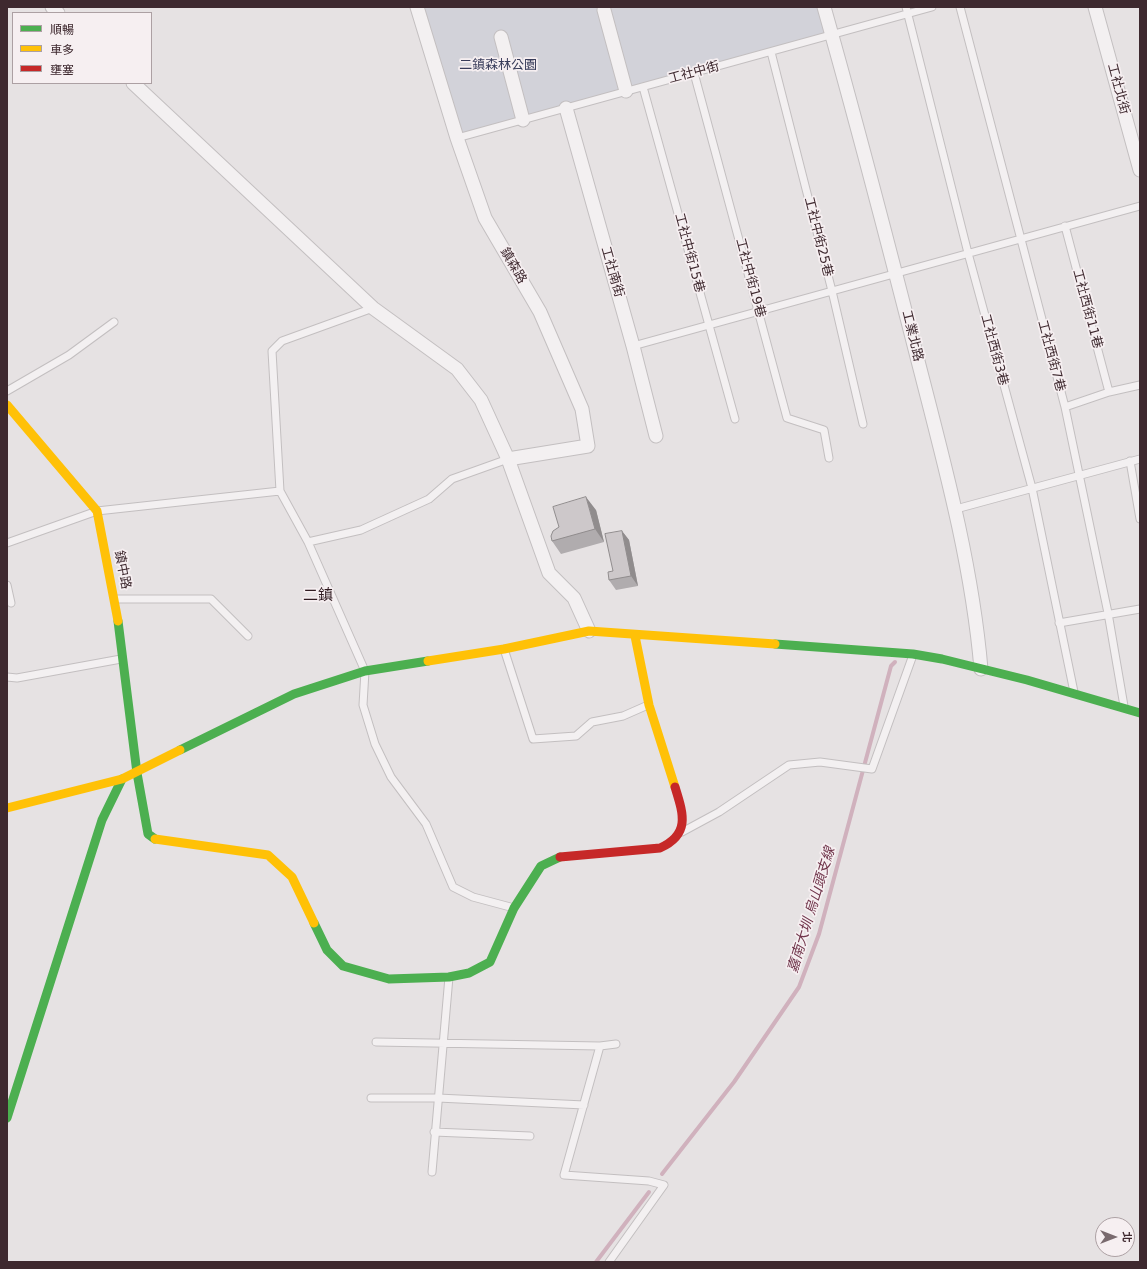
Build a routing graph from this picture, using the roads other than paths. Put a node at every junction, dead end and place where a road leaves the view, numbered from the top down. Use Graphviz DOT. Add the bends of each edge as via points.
graph roads {
  1 [pos="417,7"];
  2 [pos="824,7"];
  3 [pos="932,7"];
  4 [pos="960,7"];
  5 [pos="1095,7"];
  6 [pos="604,10"];
  7 [pos="907,10"];
  8 [pos="832,35"];
  9 [pos="500,37"];
  10 [pos="771,52"];
  11 [pos="694,73"];
  12 [pos="134,84"];
  13 [pos="643,87"];
  14 [pos="626,91"];
  15 [pos="566,108"];
  16 [pos="523,120"];
  17 [pos="457,138"];
  18 [pos="1140,170"];
  19 [pos="1140,206"];
  20 [pos="1065,226"];
  21 [pos="1020,239"];
  22 [pos="968,253"];
  23 [pos="896,273"];
  24 [pos="832,291"];
  25 [pos="373,308"];
  26 [pos="759,311"];
  27 [pos="114,322"];
  28 [pos="708,325"];
  29 [pos="634,346"];
  30 [pos="1140,385"];
  31 [pos="7,391"];
  32 [pos="1109,392"];
  33 [pos="7,405"];
  34 [pos="1065,407"];
  35 [pos="11,416"];
  36 [pos="735,419"];
  37 [pos="863,424"];
  38 [pos="656,436"];
  39 [pos="829,458"];
  40 [pos="508,459"];
  41 [pos="1140,459"];
  42 [pos="1130,461"];
  43 [pos="1080,475"];
  44 [pos="1032,488"];
  45 [pos="280,491"];
  46 [pos="956,509"];
  47 [pos="97,511"];
  48 [pos="1140,519"];
  49 [pos="308,542"];
  50 [pos="7,543"];
  51 [pos="7,586"];
  52 [pos="115,599"];
  53 [pos="11,603"];
  54 [pos="1140,609"];
  55 [pos="1108,613"];
  56 [pos="1059,624"];
  57 [pos="589,631"];
  58 [pos="248,636"];
  59 [pos="635,636"];
  60 [pos="504,649"];
  61 [pos="913,654"];
  62 [pos="123,659"];
  63 [pos="981,669"];
  64 [pos="365,671"];
  65 [pos="7,677"];
  66 [pos="1074,694"];
  67 [pos="649,705"];
  68 [pos="1124,708"];
  69 [pos="1140,713"];
  70 [pos="137,773"];
  71 [pos="122,779"];
  72 [pos="7,808"];
  73 [pos="680,833"];
  74 [pos="514,908"];
  75 [pos="449,977"];
  76 [pos="376,1042"];
  77 [pos="442,1042"];
  78 [pos="616,1044"];
  79 [pos="600,1046"];
  80 [pos="371,1098"];
  81 [pos="438,1098"];
  82 [pos="584,1105"];
  83 [pos="7,1118"];
  84 [pos="434,1132"];
  85 [pos="530,1136"];
  86 [pos="432,1172"];
  87 [pos="609,1262"];
  1 -- 17 [label="street, 鎮森路"];
  2 -- 8 [label="street, 工業北路"];
  3 -- 7 [label="lane, 工社中街"];
  4 -- 21 [label="lane, 工社西街7巷"];
  5 -- 18 [label="street, 工社北街"];
  6 -- 14 [label="street"];
  7 -- 8 [label="lane, 工社中街"];
  7 -- 22 [label="lane, 工社西街3巷"];
  8 -- 10 [label="lane, 工社中街"];
  8 -- 23 [label="street, 工業北路"];
  9 -- 16 [label="street"];
  10 -- 11 [label="lane, 工社中街"];
  10 -- 24 [label="lane, 工社中街25巷"];
  11 -- 13 [label="lane, 工社中街"];
  11 -- 26 [label="lane, 工社中街19巷"];
  12 -- 25 [label="street"];
  13 -- 14 [label="lane, 工社中街"];
  13 -- 28 [label="lane, 工社中街15巷"];
  14 -- 15 [label="lane, 工社中街"];
  15 -- 16 [label="lane, 工社中街"];
  15 -- 29 [label="street, 工社南街"];
  16 -- 17 [label="lane, 工社中街"];
  17 -- 40 [label="street, 鎮森路" via="484,218 540,312 582,409 588,446"];
  19 -- 20 [label="lane"];
  20 -- 21 [label="lane"];
  20 -- 32 [label="lane, 工社西街11巷"];
  21 -- 22 [label="lane"];
  21 -- 34 [label="lane, 工社西街7巷"];
  22 -- 23 [label="lane"];
  22 -- 44 [label="lane, 工社西街3巷"];
  23 -- 24 [label="lane"];
  23 -- 46 [label="street, 工業北路"];
  24 -- 26 [label="lane"];
  24 -- 37 [label="lane, 工社中街25巷"];
  25 -- 40 [label="street" via="457,369 481,400"];
  25 -- 45 [label="lane" via="282,341 272,351"];
  26 -- 28 [label="lane"];
  26 -- 39 [label="lane, 工社中街19巷" via="787,418 824,430"];
  27 -- 31 [label="lane" via="68,355"];
  28 -- 29 [label="lane"];
  28 -- 36 [label="lane, 工社中街15巷"];
  29 -- 38 [label="street, 工社南街"];
  30 -- 32 [label="lane"];
  32 -- 34 [label="lane"];
  33 -- 35 [label="street, 鎮中路"];
  34 -- 43 [label="lane, 工社西街7巷"];
  35 -- 47 [label="street, 鎮中路"];
  40 -- 49 [label="lane" via="452,479 429,499 361,530"];
  40 -- 57 [label="street" via="549,573 574,598"];
  41 -- 42 [label="lane"];
  42 -- 43 [label="lane"];
  42 -- 48 [label="lane"];
  43 -- 44 [label="lane"];
  43 -- 55 [label="lane, 工社西街7巷"];
  44 -- 46 [label="lane"];
  44 -- 56 [label="lane, 工社西街3巷"];
  45 -- 47 [label="lane"];
  45 -- 49 [label="lane"];
  46 -- 63 [label="street, 工業北路" via="977,627"];
  47 -- 50 [label="lane"];
  47 -- 52 [label="street, 鎮中路"];
  49 -- 64 [label="lane"];
  51 -- 53 [label="lane"];
  52 -- 58 [label="lane" via="211,599"];
  52 -- 62 [label="street, 鎮中路"];
  54 -- 55 [label="lane"];
  55 -- 56 [label="lane"];
  55 -- 68 [label="lane, 工社西街7巷"];
  56 -- 66 [label="lane, 工社西街3巷"];
  57 -- 59 [label="street"];
  57 -- 60 [label="street"];
  59 -- 61 [label="street"];
  59 -- 67 [label="street"];
  60 -- 64 [label="street"];
  60 -- 67 [label="lane" via="533,739 576,736 592,722 623,716"];
  61 -- 63 [label="street"];
  61 -- 73 [label="lane" via="872,768 820,762 789,765 719,812"];
  62 -- 65 [label="lane" via="17,678"];
  62 -- 70 [label="street, 鎮中路"];
  63 -- 66 [label="street"];
  64 -- 70 [label="street" via="294,694"];
  64 -- 74 [label="lane" via="363,705 375,744 391,778 426,824 453,887 473,897"];
  66 -- 68 [label="street"];
  67 -- 73 [label="street" via="683,814"];
  68 -- 69 [label="street"];
  70 -- 71 [label="street"];
  70 -- 75 [label="street, 鎮中路" via="148,834 155,839 268,855 292,877 327,950 343,966 389,979"];
  71 -- 72 [label="street"];
  71 -- 83 [label="street" via="102,820"];
  73 -- 74 [label="street, 鎮中路" via="673,843 660,848 561,857 541,866"];
  74 -- 75 [label="street, 鎮中路" via="490,962 469,973"];
  75 -- 77 [label="lane"];
  76 -- 77 [label="lane"];
  77 -- 79 [label="lane"];
  77 -- 81 [label="lane"];
  78 -- 79 [label="lane"];
  79 -- 82 [label="lane"];
  80 -- 81 [label="lane"];
  81 -- 82 [label="lane"];
  81 -- 84 [label="lane"];
  82 -- 87 [label="lane" via="564,1175 649,1181 664,1185"];
  84 -- 85 [label="lane"];
  84 -- 86 [label="lane"];
}
